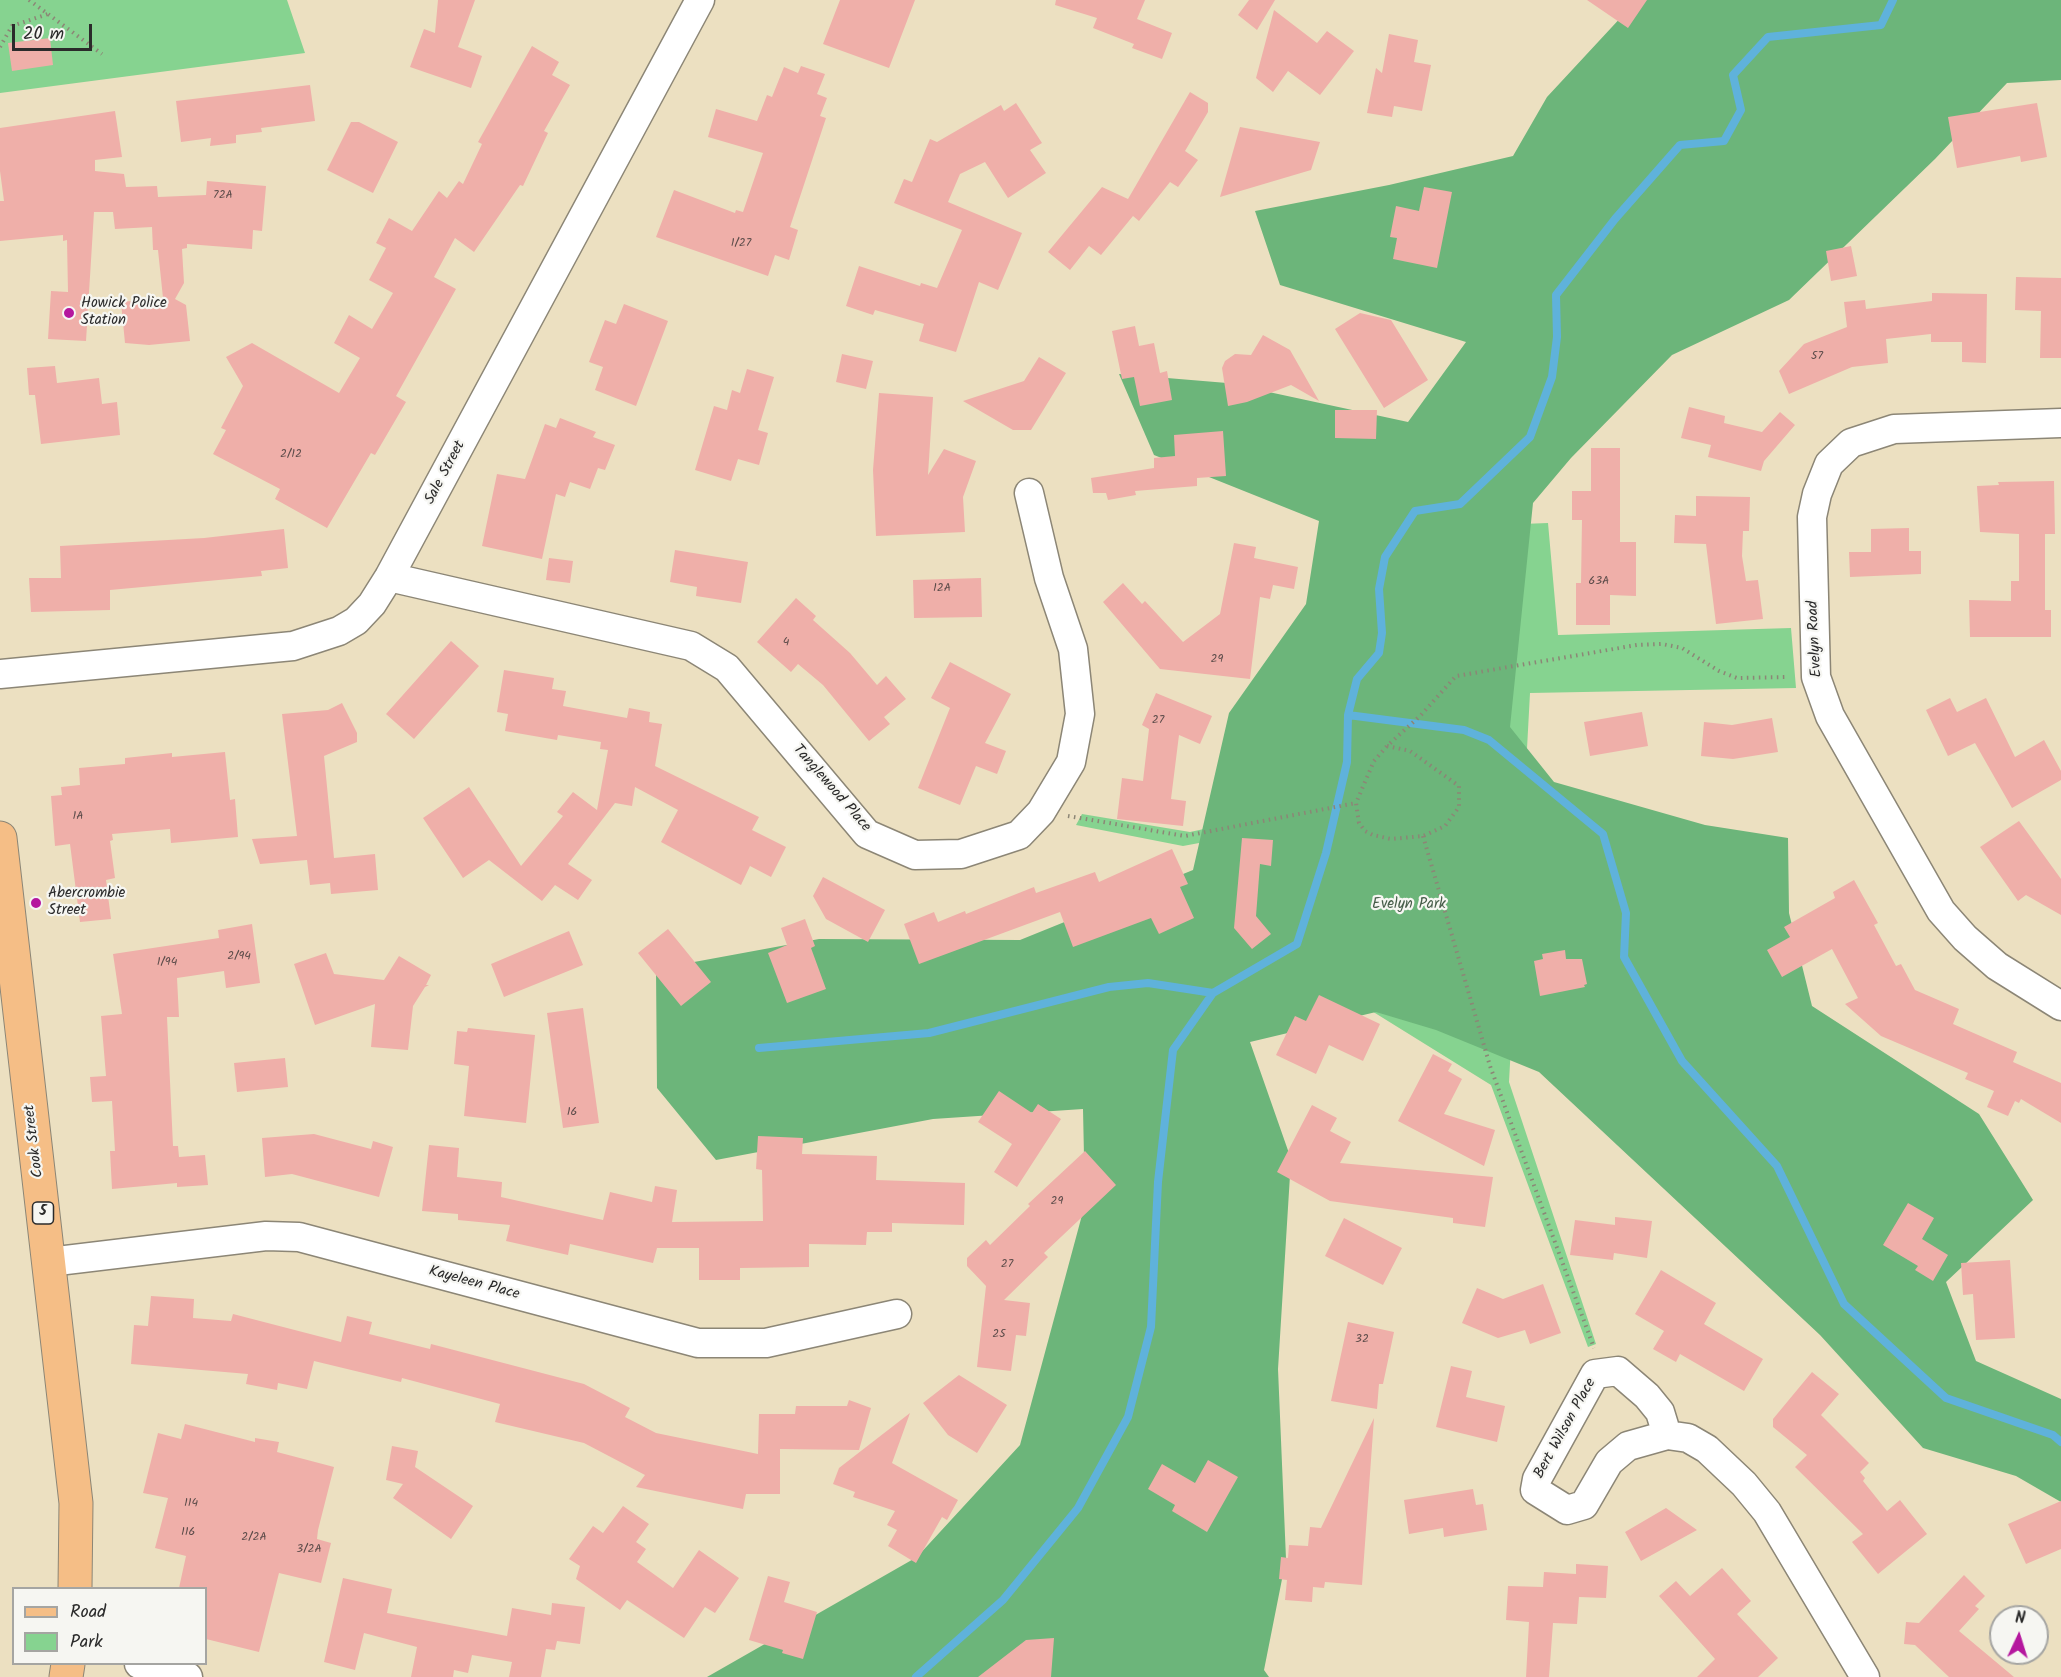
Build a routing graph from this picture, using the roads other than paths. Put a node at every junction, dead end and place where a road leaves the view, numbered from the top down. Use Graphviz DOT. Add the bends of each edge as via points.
graph roads {
  1 [pos="700,0"];
  2 [pos="2061,423"];
  3 [pos="1029,493"];
  4 [pos="389,577"];
  5 [pos="0,674"];
  6 [pos="0,838"];
  7 [pos="2061,1006"];
  8 [pos="49,1262"];
  9 [pos="897,1314"];
  10 [pos="1667,1435"];
  11 [pos="75,1587"];
  12 [pos="143,1665"];
  13 [pos="1857,1674"];
  14 [pos="188,1677"];
  1 -- 4 [label="street, Sale Street"];
  2 -- 7 [label="street, Evelyn Road" via="1894,429 1851,443 1829,464 1812,517 1816,677 1830,716 1941,911 1997,966"];
  3 -- 4 [label="street, Tanglewood Place" via="1049,578 1073,649 1080,714 1071,762 1041,812 1019,835 961,854 915,855 867,834 727,668 690,646"];
  4 -- 5 [label="street, Sale Street" via="356,621 339,631 293,646"];
  6 -- 8 [label="main road, Cook Street / 5"];
  8 -- 9 [label="street, Kayeleen Place" via="266,1236 299,1237 698,1343 766,1343"];
  8 -- 11 [label="main road, Cook Street / 5" via="76,1503"];
  10 -- 10 [label="street, Bert Wilson Place" via="1628,1446 1609,1462 1584,1505 1567,1510 1535,1490 1537,1479 1595,1374 1618,1371 1660,1412"];
  10 -- 13 [label="street" via="1688,1438 1707,1449 1767,1512"];
  12 -- 14 [label="street"];
}
